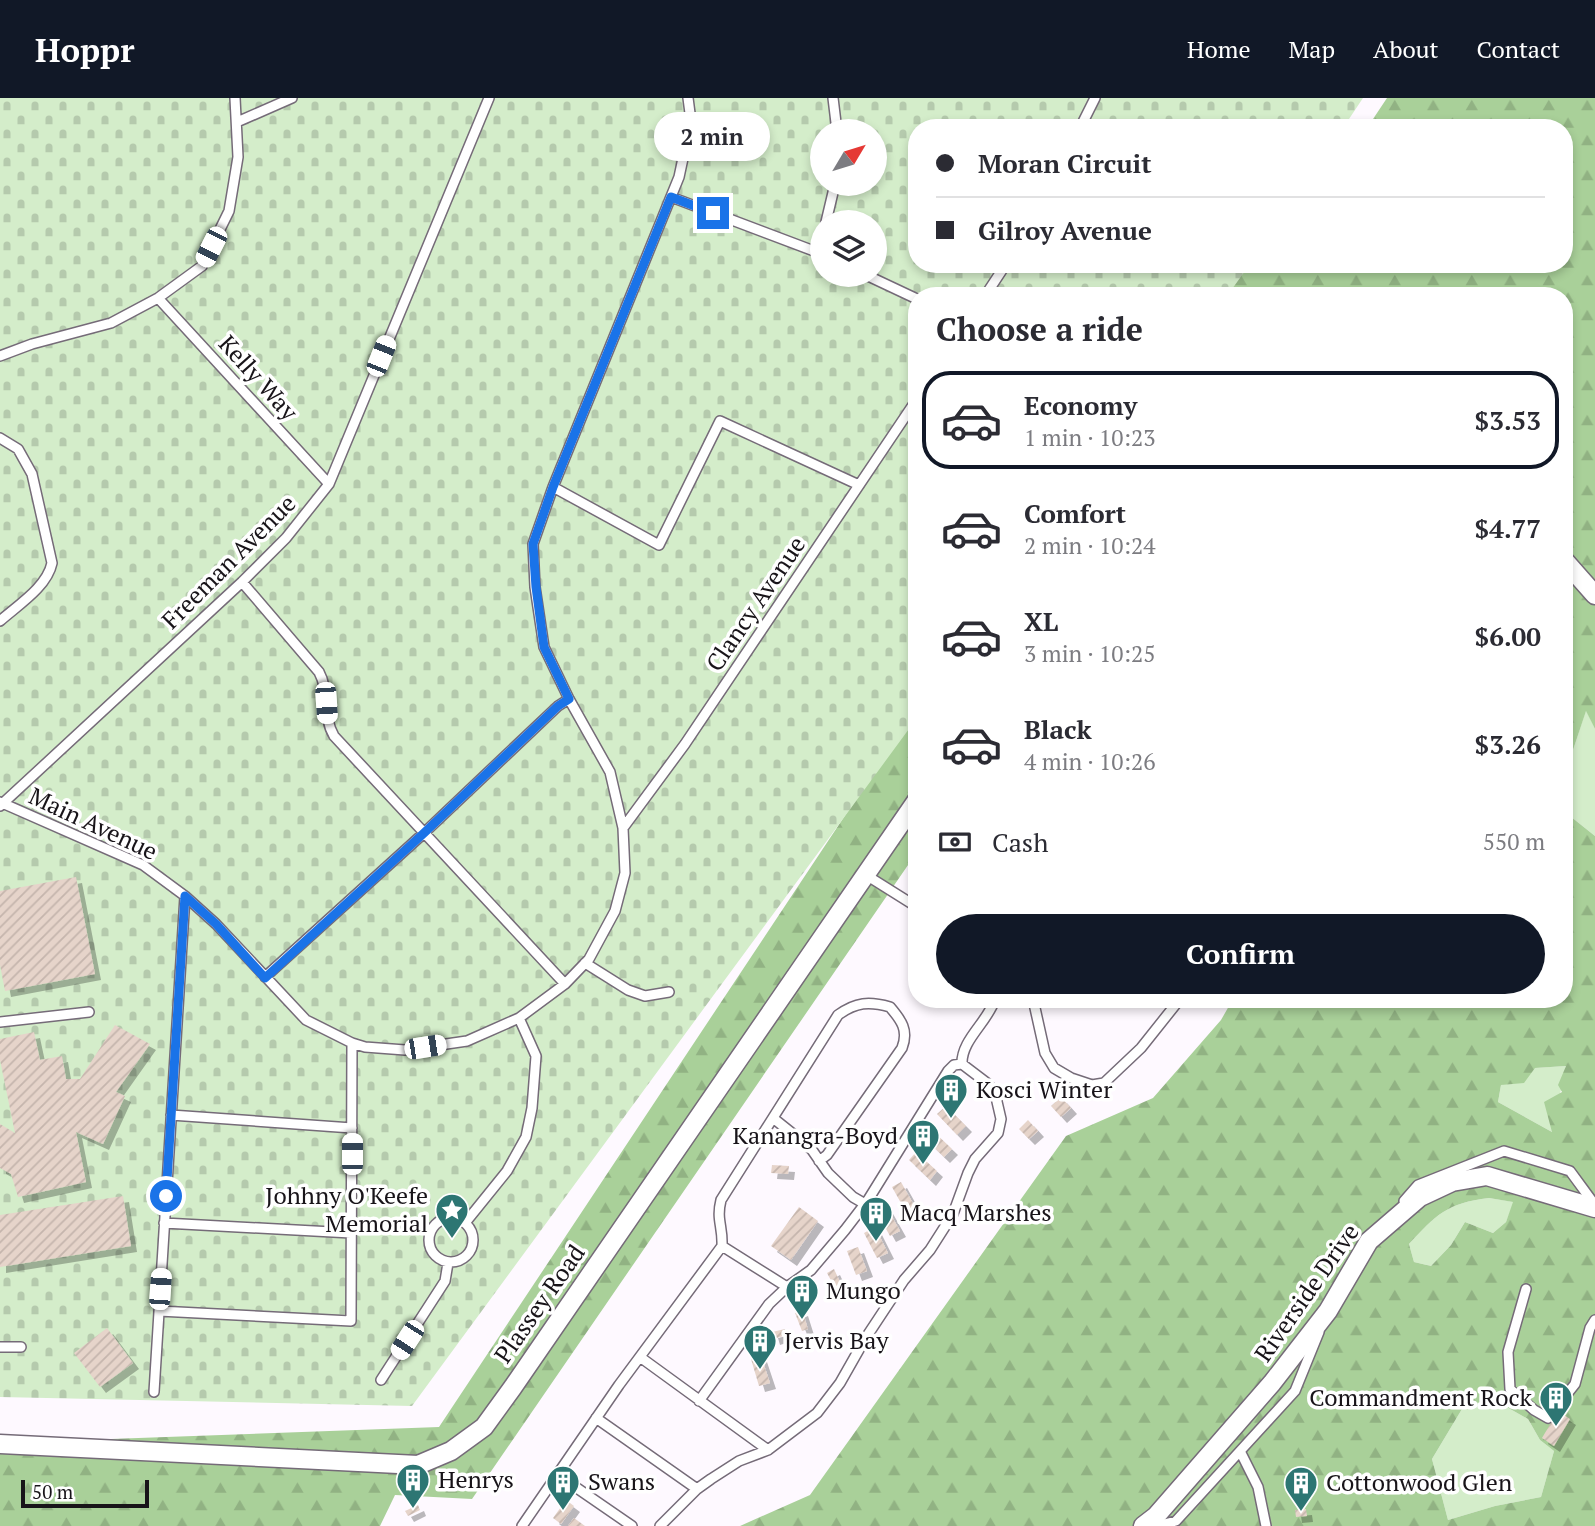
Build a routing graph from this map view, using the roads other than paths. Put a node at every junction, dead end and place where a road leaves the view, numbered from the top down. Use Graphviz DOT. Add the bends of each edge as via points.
graph roads {
  1 [pos="235,98"];
  2 [pos="292,98"];
  3 [pos="489,98"];
  4 [pos="688,98"];
  5 [pos="833,98"];
  6 [pos="1095,98"];
  7 [pos="835,119"];
  8 [pos="1084,119"];
  9 [pos="237,122"];
  10 [pos="671,197"];
  11 [pos="810,249"];
  12 [pos="887,285"];
  13 [pos="908,295"];
  14 [pos="158,298"];
  15 [pos="0,356"];
  16 [pos="908,412"];
  17 [pos="0,438"];
  18 [pos="329,484"];
  19 [pos="859,485"];
  20 [pos="553,487"];
  21 [pos="1573,570"];
  22 [pos="242,582"];
  23 [pos="1595,595"];
  24 [pos="0,621"];
  25 [pos="569,699"];
  26 [pos="1,804"];
  27 [pos="908,813"];
  28 [pos="623,828"];
  29 [pos="424,833"];
  30 [pos="866,875"];
  31 [pos="185,896"];
  32 [pos="908,901"];
  33 [pos="585,963"];
  34 [pos="265,978"];
  35 [pos="565,985"];
  36 [pos="668,992"];
  37 [pos="992,1008"];
  38 [pos="1034,1008"];
  39 [pos="1173,1008"];
  40 [pos="89,1012"];
  41 [pos="519,1018"];
  42 [pos="0,1022"];
  43 [pos="352,1043"];
  44 [pos="962,1064"];
  45 [pos="171,1115"];
  46 [pos="773,1118"];
  47 [pos="352,1128"];
  48 [pos="819,1161"];
  49 [pos="865,1204"];
  50 [pos="1595,1207"];
  51 [pos="164,1223"];
  52 [pos="465,1223"];
  53 [pos="351,1233"];
  54 [pos="1369,1241"];
  55 [pos="722,1246"];
  56 [pos="448,1263"];
  57 [pos="787,1287"];
  58 [pos="1526,1289"];
  59 [pos="159,1311"];
  60 [pos="1328,1311"];
  61 [pos="1595,1320"];
  62 [pos="0,1347"];
  63 [pos="22,1347"];
  64 [pos="640,1357"];
  65 [pos="381,1380"];
  66 [pos="154,1392"];
  67 [pos="699,1401"];
  68 [pos="596,1419"];
  69 [pos="0,1444"];
  70 [pos="768,1450"];
  71 [pos="1240,1451"];
  72 [pos="558,1475"];
  73 [pos="697,1489"];
  74 [pos="522,1526"];
  75 [pos="632,1526"];
  76 [pos="660,1526"];
  77 [pos="1143,1526"];
  78 [pos="1156,1526"];
  79 [pos="1266,1526"];
  1 -- 9 [label="lane"];
  2 -- 9 [label="lane"];
  3 -- 18 [label="lane, Freeman Avenue"];
  4 -- 10 [label="lane, Main Avenue" via="691,121"];
  5 -- 7 [label="lane"];
  6 -- 8 [label="lane"];
  9 -- 14 [label="lane" via="238,157 229,211 202,266"];
  10 -- 11 [label="lane"];
  10 -- 20 [label="lane, Main Avenue"];
  12 -- 13 [label="lane"];
  14 -- 15 [label="lane" via="111,323"];
  14 -- 18 [label="lane, Kelly Way"];
  16 -- 19 [label="lane, Clancy Avenue"];
  17 -- 24 [label="lane" via="23,454 32,474 52,563 42,583"];
  18 -- 22 [label="lane, Freeman Avenue" via="286,538"];
  19 -- 20 [label="lane" via="720,421 659,545"];
  19 -- 28 [label="lane, Clancy Avenue"];
  20 -- 25 [label="lane, Main Avenue" via="533,544 536,587 544,647"];
  21 -- 23 [label="street"];
  22 -- 26 [label="lane, Freeman Avenue"];
  22 -- 29 [label="lane" via="319,672 324,681 327,725 334,736"];
  25 -- 28 [label="lane, Main Avenue" via="610,772"];
  25 -- 29 [label="lane"];
  26 -- 31 [label="lane, Main Avenue" via="143,865"];
  27 -- 30 [label="street, Plassey Road"];
  28 -- 33 [label="lane, Main Avenue" via="625,873 615,911"];
  29 -- 34 [label="lane"];
  29 -- 35 [label="lane"];
  30 -- 32 [label="lane"];
  30 -- 69 [label="street, Plassey Road" via="513,1387 484,1426 451,1451 418,1465"];
  31 -- 34 [label="lane, Main Avenue"];
  31 -- 45 [label="lane"];
  33 -- 35 [label="lane, Main Avenue"];
  33 -- 36 [label="lane" via="645,996"];
  34 -- 43 [label="lane, Main Avenue" via="306,1020"];
  35 -- 41 [label="lane, Main Avenue"];
  37 -- 44 [label="lane" via="961,1054"];
  38 -- 39 [label="lane" via="1045,1053 1054,1068 1092,1084 1104,1083 1141,1048"];
  40 -- 42 [label="lane"];
  41 -- 43 [label="lane, Main Avenue" via="467,1041 405,1050"];
  41 -- 52 [label="lane" via="536,1056 526,1136 507,1171"];
  43 -- 47 [label="lane"];
  44 -- 49 [label="lane" via="948,1070"];
  44 -- 70 [label="lane" via="995,1093 1001,1119 998,1133 975,1158 953,1214 904,1280 832,1394 808,1421"];
  45 -- 47 [label="lane"];
  45 -- 51 [label="lane"];
  46 -- 48 [label="lane"];
  46 -- 48 [label="lane" via="838,1015 863,1002 890,1007 905,1026 902,1048"];
  46 -- 55 [label="lane" via="721,1200 717,1217"];
  47 -- 53 [label="lane"];
  48 -- 49 [label="lane"];
  49 -- 57 [label="lane" via="811,1270"];
  50 -- 54 [label="street, Riverside Drive" via="1487,1176 1452,1182 1420,1197"];
  50 -- 54 [label="lane" via="1570,1171 1504,1151 1418,1185"];
  51 -- 53 [label="lane"];
  51 -- 59 [label="lane"];
  52 -- 56 [label="lane" via="473,1235 473,1246 464,1259"];
  52 -- 56 [label="lane" via="443,1220 429,1236 437,1258"];
  53 -- 59 [label="lane" via="351,1321"];
  54 -- 60 [label="street, Riverside Drive"];
  55 -- 57 [label="lane"];
  55 -- 64 [label="lane"];
  56 -- 65 [label="lane" via="445,1281"];
  57 -- 67 [label="lane" via="769,1304"];
  58 -- 61 [label="lane" via="1508,1352 1510,1389 1548,1418 1575,1384"];
  59 -- 66 [label="lane"];
  60 -- 71 [label="lane" via="1295,1391"];
  60 -- 77 [label="street, Riverside Drive" via="1234,1430"];
  62 -- 63 [label="lane"];
  64 -- 67 [label="lane"];
  64 -- 68 [label="lane"];
  67 -- 70 [label="lane"];
  68 -- 72 [label="lane"];
  68 -- 73 [label="lane"];
  70 -- 73 [label="lane" via="739,1461"];
  71 -- 78 [label="lane" via="1176,1521"];
  71 -- 79 [label="lane" via="1258,1487"];
  72 -- 74 [label="lane"];
  72 -- 75 [label="lane"];
  73 -- 76 [label="lane"];
}
